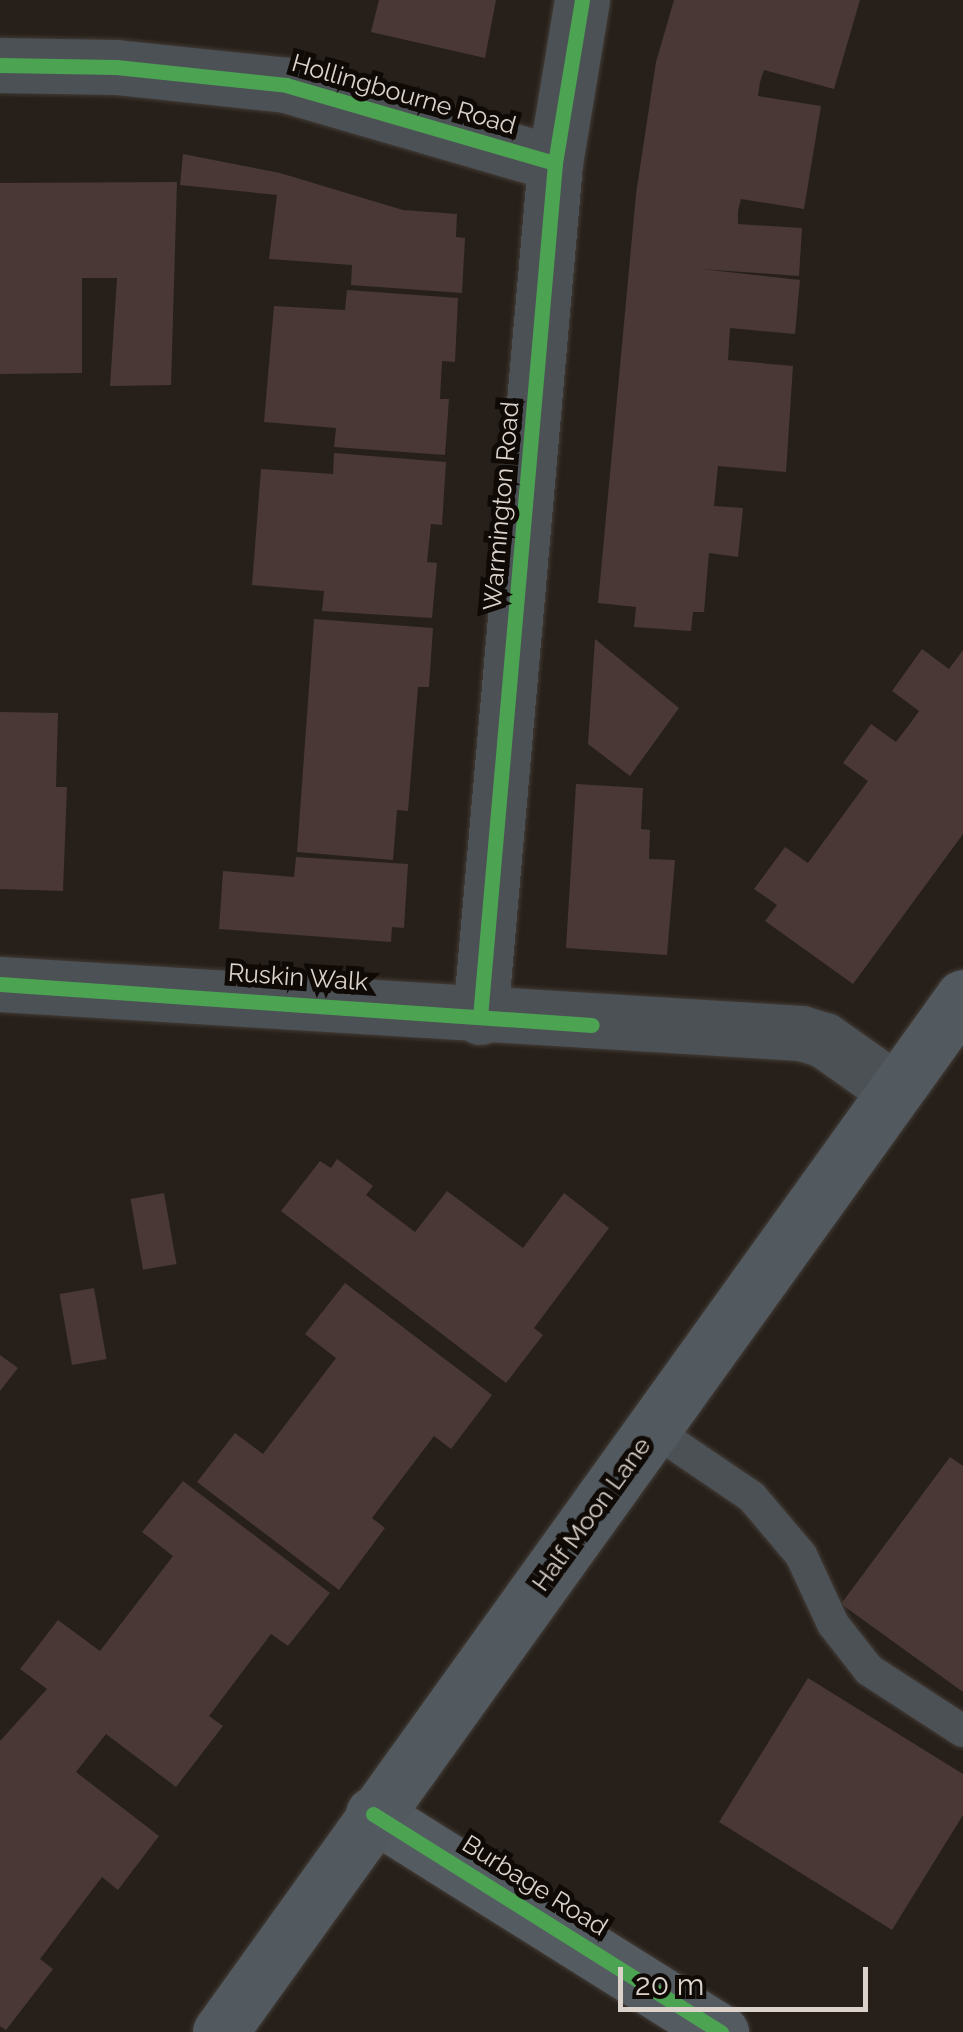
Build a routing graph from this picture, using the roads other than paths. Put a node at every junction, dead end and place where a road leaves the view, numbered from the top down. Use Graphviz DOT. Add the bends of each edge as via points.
graph roads {
  1 [pos="582,0"];
  2 [pos="0,66"];
  3 [pos="554,163"];
  4 [pos="0,984"];
  5 [pos="963,997"];
  6 [pos="480,1017"];
  7 [pos="894,1090"];
  8 [pos="652,1429"];
  9 [pos="963,1732"];
  10 [pos="373,1814"];
  11 [pos="220,2032"];
  12 [pos="722,2032"];
  1 -- 3 [label="street, Warmington Road"];
  2 -- 3 [label="street, Hollingbourne Road" via="132,68 286,85"];
  3 -- 6 [label="street, Warmington Road"];
  4 -- 6 [label="street, Ruskin Walk"];
  5 -- 7 [label="main road, Half Moon Lane"];
  6 -- 7 [label="street, Ruskin Walk" via="801,1034 824,1040"];
  7 -- 8 [label="main road, Half Moon Lane"];
  8 -- 9 [label="lane" via="752,1497 801,1555 834,1624 869,1670"];
  8 -- 10 [label="main road, Half Moon Lane"];
  10 -- 11 [label="main road, Half Moon Lane"];
  10 -- 12 [label="street, Burbage Road"];
}
